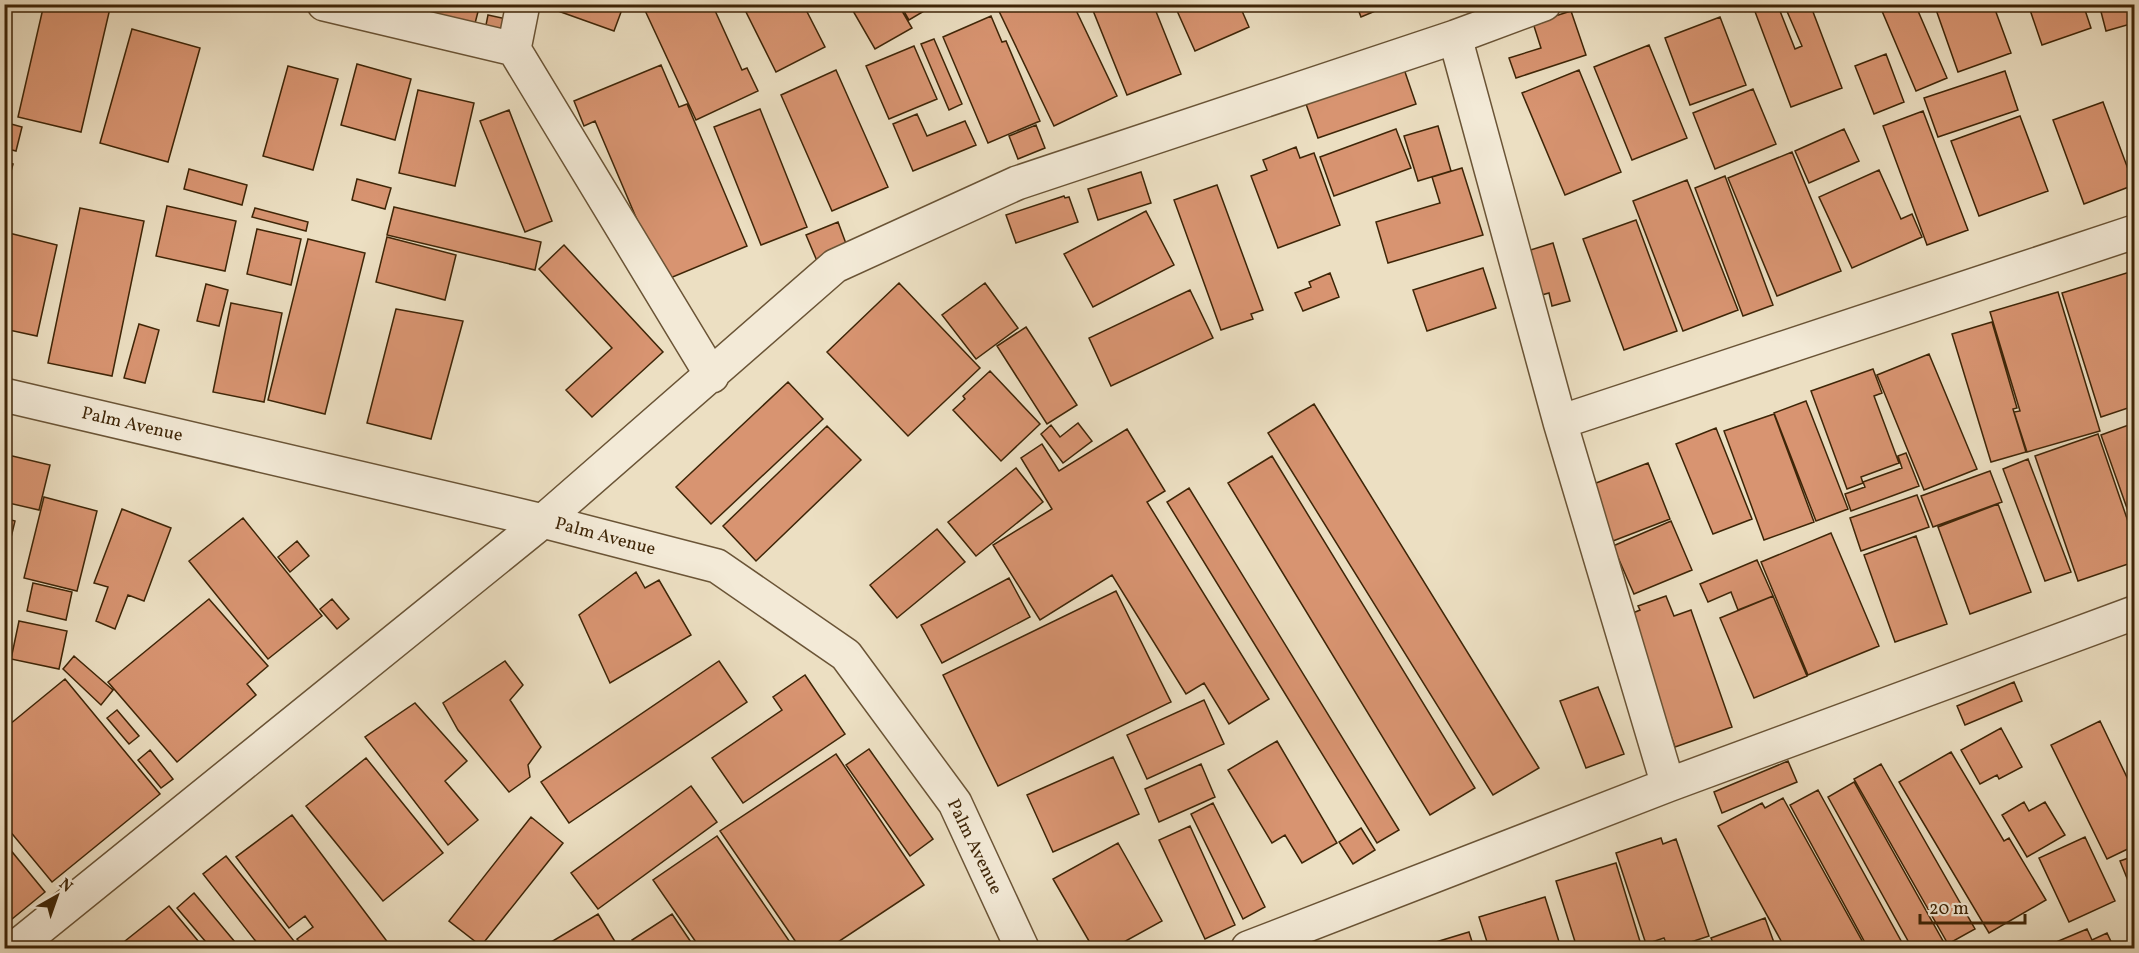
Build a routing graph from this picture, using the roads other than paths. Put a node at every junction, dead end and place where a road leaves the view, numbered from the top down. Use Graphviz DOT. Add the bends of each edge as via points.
graph roads {
  1 [pos="324,4"];
  2 [pos="523,4"];
  3 [pos="1544,4"];
  4 [pos="1455,37"];
  5 [pos="514,49"];
  6 [pos="2134,232"];
  7 [pos="712,376"];
  8 [pos="4,395"];
  9 [pos="1560,422"];
  10 [pos="543,521"];
  11 [pos="2134,613"];
  12 [pos="1668,785"];
  13 [pos="15,948"];
  14 [pos="1023,948"];
  15 [pos="1248,948"];
  1 -- 5 [label="street"];
  2 -- 5 [label="street"];
  3 -- 4 [label="street"];
  4 -- 7 [label="street" via="1017,183 856,256 835,266"];
  4 -- 9 [label="street"];
  5 -- 7 [label="street"];
  6 -- 9 [label="street"];
  7 -- 10 [label="street"];
  8 -- 10 [label="street, Palm Avenue"];
  9 -- 12 [label="street"];
  10 -- 13 [label="street"];
  10 -- 14 [label="street, Palm Avenue" via="717,566 846,655 955,802"];
  11 -- 12 [label="street"];
  12 -- 15 [label="street"];
}
